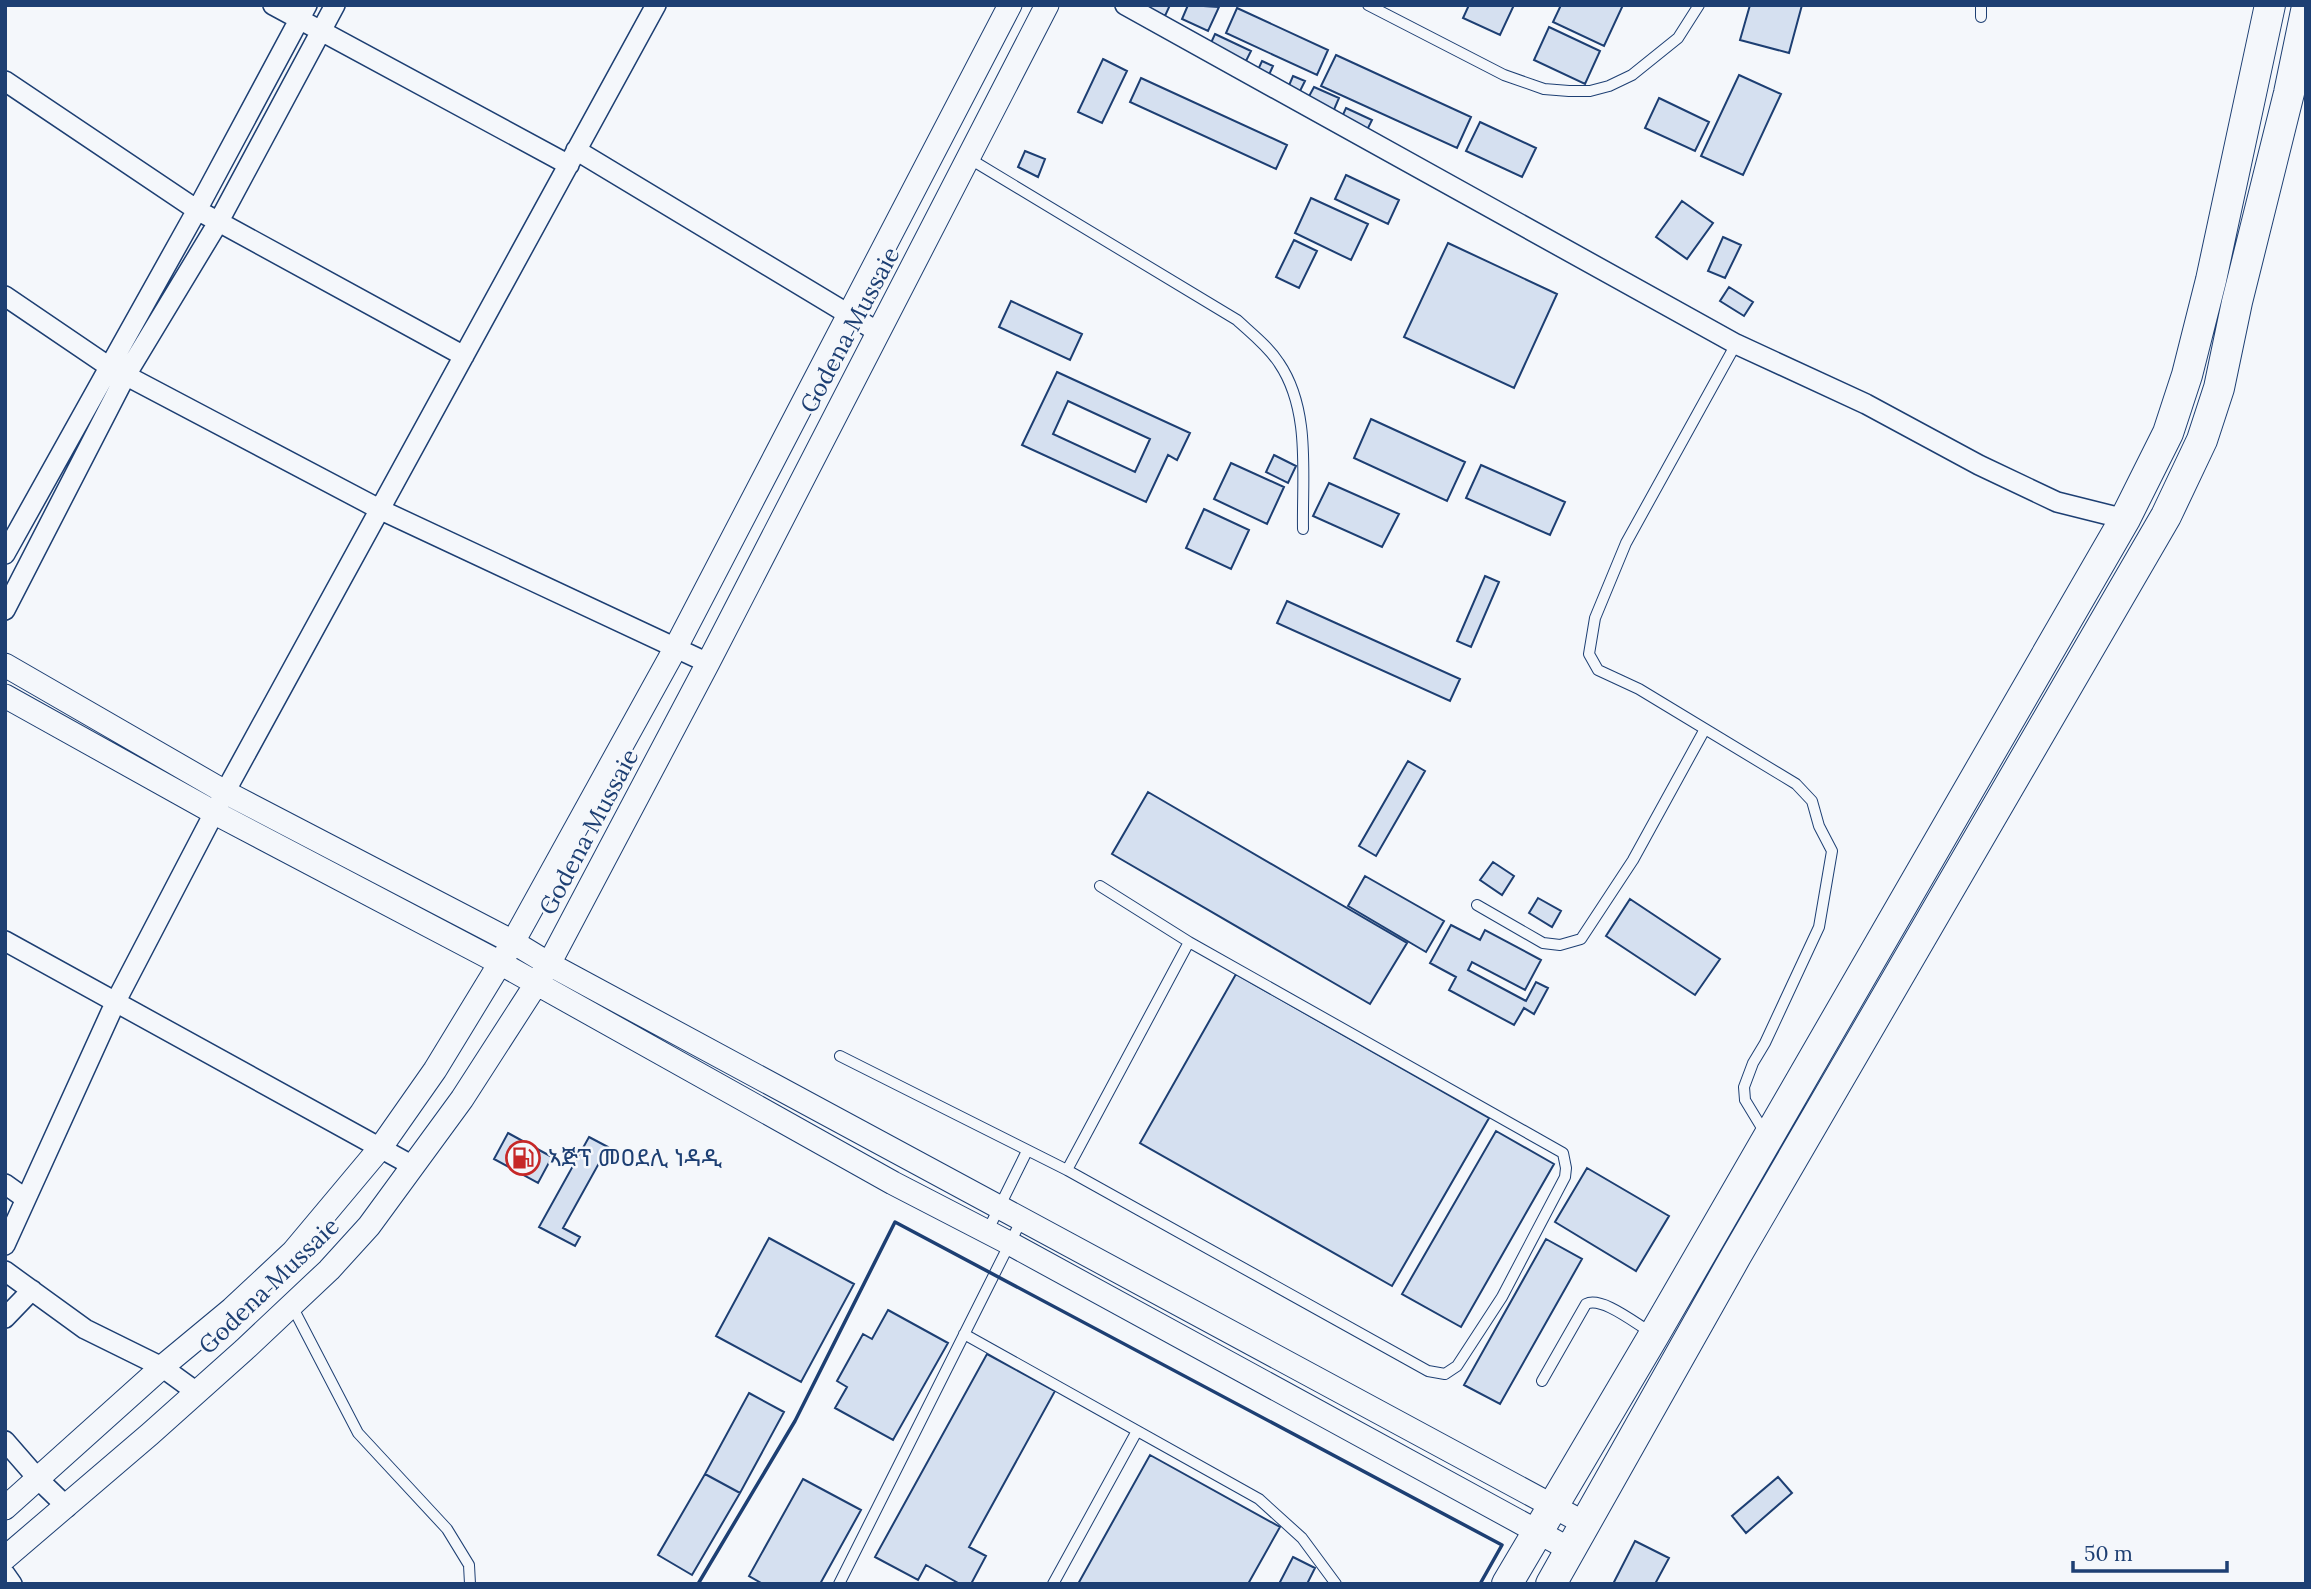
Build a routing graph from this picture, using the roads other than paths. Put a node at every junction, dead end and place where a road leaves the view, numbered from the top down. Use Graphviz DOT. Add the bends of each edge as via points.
graph roads {
  1 [pos="273,5"];
  2 [pos="335,5"];
  3 [pos="656,5"];
  4 [pos="1010,5"];
  5 [pos="1047,5"];
  6 [pos="1125,5"];
  7 [pos="1368,5"];
  8 [pos="1699,5"];
  9 [pos="1981,5"];
  10 [pos="2270,5"];
  11 [pos="2306,11"];
  12 [pos="303,12"];
  13 [pos="1981,17"];
  14 [pos="322,32"];
  15 [pos="5,81"];
  16 [pos="2298,94"];
  17 [pos="2246,119"];
  18 [pos="2281,126"];
  19 [pos="572,157"];
  20 [pos="970,159"];
  21 [pos="197,210"];
  22 [pos="219,221"];
  23 [pos="5,296"];
  24 [pos="849,314"];
  25 [pos="878,332"];
  26 [pos="1736,344"];
  27 [pos="464,356"];
  28 [pos="108,366"];
  29 [pos="126,375"];
  30 [pos="39,492"];
  31 [pos="59,504"];
  32 [pos="381,510"];
  33 [pos="2125,519"];
  34 [pos="1303,529"];
  35 [pos="5,554"];
  36 [pos="5,610"];
  37 [pos="676,647"];
  38 [pos="708,663"];
  39 [pos="5,665"];
  40 [pos="5,696"];
  41 [pos="1705,729"];
  42 [pos="1976,776"];
  43 [pos="2005,797"];
  44 [pos="220,802"];
  45 [pos="1100,886"];
  46 [pos="1477,905"];
  47 [pos="5,941"];
  48 [pos="513,942"];
  49 [pos="1189,942"];
  50 [pos="500,962"];
  51 [pos="549,964"];
  52 [pos="536,985"];
  53 [pos="116,1001"];
  54 [pos="840,1056"];
  55 [pos="1768,1138"];
  56 [pos="381,1147"];
  57 [pos="1027,1151"];
  58 [pos="413,1166"];
  59 [pos="1067,1170"];
  60 [pos="5,1184"];
  61 [pos="26,1199"];
  62 [pos="1000,1207"];
  63 [pos="1022,1219"];
  64 [pos="986,1232"];
  65 [pos="1710,1238"];
  66 [pos="1009,1243"];
  67 [pos="5,1245"];
  68 [pos="1736,1256"];
  69 [pos="5,1271"];
  70 [pos="32,1290"];
  71 [pos="292,1306"];
  72 [pos="5,1318"];
  73 [pos="964,1334"];
  74 [pos="1654,1335"];
  75 [pos="162,1367"];
  76 [pos="1542,1381"];
  77 [pos="195,1391"];
  78 [pos="1137,1431"];
  79 [pos="5,1441"];
  80 [pos="39,1480"];
  81 [pos="67,1507"];
  82 [pos="1553,1507"];
  83 [pos="5,1508"];
  84 [pos="1586,1524"];
  85 [pos="1538,1533"];
  86 [pos="1571,1549"];
  87 [pos="5,1558"];
  88 [pos="5,1574"];
  89 [pos="12,1584"];
  90 [pos="471,1584"];
  91 [pos="839,1584"];
  92 [pos="1053,1584"];
  93 [pos="1336,1584"];
  94 [pos="1507,1584"];
  95 [pos="1551,1584"];
  1 -- 12 [label="street"];
  2 -- 14 [label="street"];
  3 -- 19 [label="street"];
  4 -- 24 [label="street, Godena Mussaie"];
  5 -- 20 [label="street, Godena Mussaie"];
  6 -- 26 [label="street"];
  7 -- 8 [label="lane" via="1504,75 1544,89 1569,91 1590,91 1632,75 1678,38"];
  9 -- 13 [label="lane"];
  10 -- 17 [label="main road"];
  11 -- 16 [label="main road"];
  12 -- 14 [label="street"];
  12 -- 21 [label="street"];
  14 -- 19 [label="street"];
  14 -- 22 [label="street"];
  15 -- 21 [label="street"];
  16 -- 18 [label="main road"];
  17 -- 18 [label="main road"];
  17 -- 33 [label="main road" via="2187,374 2168,433"];
  18 -- 43 [label="main road" via="2219,388 2202,440 2166,516"];
  19 -- 24 [label="street"];
  19 -- 27 [label="street"];
  20 -- 25 [label="street, Godena Mussaie"];
  20 -- 34 [label="lane" via="1237,320 1269,350 1294,392 1301,431"];
  21 -- 22 [label="street"];
  21 -- 28 [label="street"];
  22 -- 27 [label="street"];
  22 -- 29 [label="street"];
  23 -- 28 [label="street"];
  24 -- 25 [label="street"];
  24 -- 37 [label="street, Godena Mussaie"];
  25 -- 38 [label="street, Godena Mussaie"];
  26 -- 33 [label="street" via="1866,404 2057,502"];
  26 -- 41 [label="lane" via="1626,543 1595,618 1589,654 1598,670"];
  27 -- 32 [label="street"];
  28 -- 29 [label="street"];
  28 -- 30 [label="street"];
  29 -- 31 [label="street"];
  29 -- 32 [label="street"];
  30 -- 31 [label="street"];
  30 -- 35 [label="street"];
  31 -- 36 [label="street"];
  32 -- 37 [label="street"];
  32 -- 44 [label="street"];
  33 -- 42 [label="main road"];
  37 -- 38 [label="street"];
  37 -- 48 [label="street, Godena Mussaie"];
  38 -- 51 [label="street, Godena Mussaie"];
  39 -- 44 [label="street"];
  40 -- 44 [label="street"];
  41 -- 46 [label="lane" via="1633,860 1581,939 1560,945 1543,943"];
  41 -- 55 [label="lane" via="1796,784 1812,801 1832,851 1819,927 1744,1087 1745,1100"];
  42 -- 43 [label="main road"];
  42 -- 55 [label="main road"];
  43 -- 68 [label="main road"];
  44 -- 48 [label="street"];
  44 -- 50 [label="street"];
  44 -- 53 [label="street"];
  45 -- 49 [label="lane"];
  47 -- 53 [label="street"];
  48 -- 50 [label="street, Godena Mussaie"];
  48 -- 51 [label="street"];
  49 -- 59 [label="lane"];
  49 -- 59 [label="lane" via="1563,1153 1565,1177 1502,1297 1457,1366 1445,1374 1428,1371"];
  50 -- 52 [label="street"];
  50 -- 56 [label="street, Godena Mussaie" via="435,1070"];
  51 -- 52 [label="street, Godena Mussaie"];
  51 -- 62 [label="street"];
  52 -- 58 [label="street, Godena Mussaie"];
  52 -- 64 [label="street"];
  53 -- 56 [label="street"];
  53 -- 61 [label="street"];
  54 -- 57 [label="lane"];
  55 -- 65 [label="main road"];
  56 -- 58 [label="street"];
  56 -- 75 [label="street, Godena Mussaie" via="293,1252"];
  57 -- 59 [label="lane"];
  57 -- 62 [label="lane"];
  58 -- 71 [label="street, Godena Mussaie" via="369,1226"];
  60 -- 61 [label="street"];
  61 -- 67 [label="street"];
  62 -- 63 [label="street"];
  62 -- 64 [label="lane"];
  63 -- 66 [label="lane"];
  63 -- 82 [label="street"];
  64 -- 66 [label="street"];
  65 -- 68 [label="main road"];
  65 -- 74 [label="main road"];
  66 -- 73 [label="lane"];
  66 -- 85 [label="street"];
  68 -- 84 [label="main road"];
  69 -- 70 [label="street"];
  70 -- 72 [label="street"];
  70 -- 75 [label="street" via="85,1329"];
  71 -- 77 [label="street, Godena Mussaie"];
  71 -- 90 [label="lane" via="358,1433 447,1529 469,1565"];
  73 -- 78 [label="lane"];
  73 -- 91 [label="lane"];
  74 -- 76 [label="lane" via="1600,1302 1590,1302"];
  74 -- 82 [label="main road"];
  75 -- 77 [label="street"];
  75 -- 80 [label="street, Godena Mussaie"];
  77 -- 81 [label="street, Godena Mussaie"];
  78 -- 92 [label="lane"];
  78 -- 93 [label="lane" via="1259,1499 1302,1538"];
  79 -- 80 [label="street"];
  80 -- 81 [label="street"];
  80 -- 83 [label="street, Godena Mussaie"];
  81 -- 87 [label="street, Godena Mussaie"];
  82 -- 84 [label="street"];
  82 -- 85 [label="main road"];
  84 -- 86 [label="main road"];
  85 -- 86 [label="street"];
  85 -- 94 [label="main road"];
  86 -- 95 [label="main road"];
  88 -- 89 [label="street"];
}
